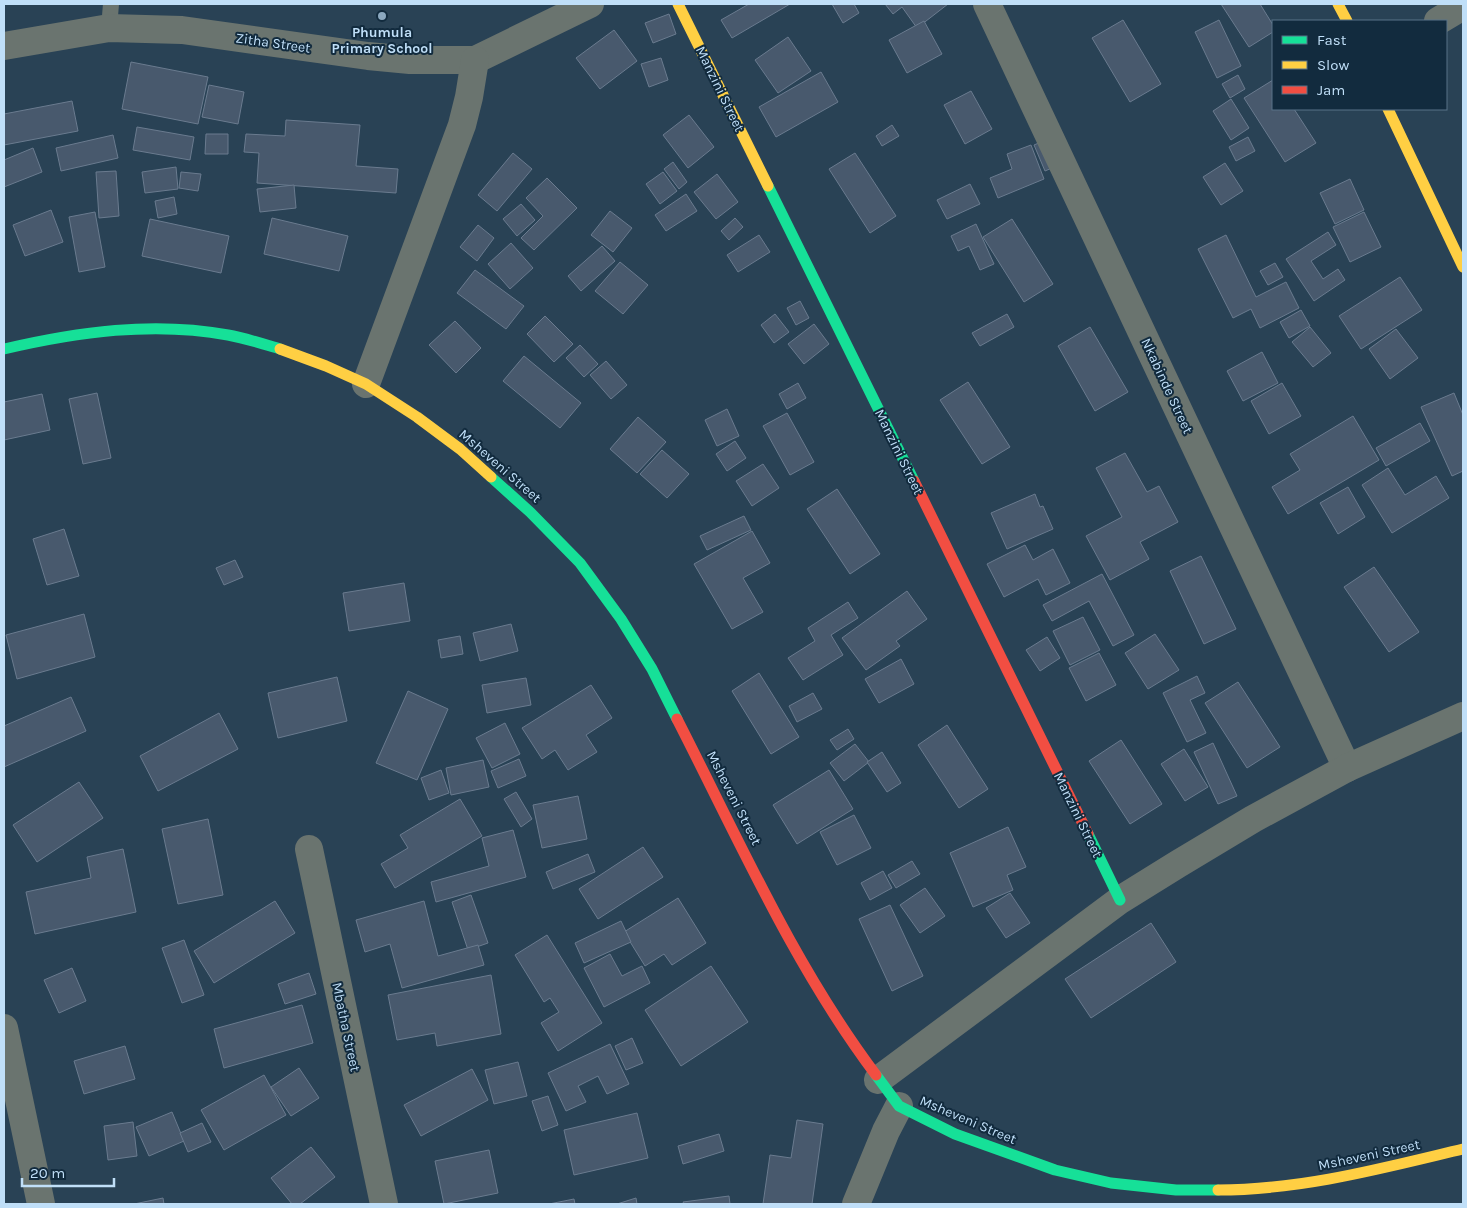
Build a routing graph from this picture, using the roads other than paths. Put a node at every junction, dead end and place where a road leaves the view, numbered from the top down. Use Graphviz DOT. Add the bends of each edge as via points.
graph roads {
  1 [pos="590,4"];
  2 [pos="678,4"];
  3 [pos="987,4"];
  4 [pos="1338,4"];
  5 [pos="1463,6"];
  6 [pos="110,16"];
  7 [pos="1346,20"];
  8 [pos="1440,20"];
  9 [pos="4,46"];
  10 [pos="475,60"];
  11 [pos="1388,110"];
  12 [pos="1463,267"];
  13 [pos="4,350"];
  14 [pos="366,384"];
  15 [pos="1463,716"];
  16 [pos="1347,768"];
  17 [pos="309,849"];
  18 [pos="1120,900"];
  19 [pos="4,1028"];
  20 [pos="878,1080"];
  21 [pos="899,1106"];
  22 [pos="1463,1149"];
  23 [pos="41,1204"];
  24 [pos="384,1204"];
  25 [pos="856,1204"];
  1 -- 10 [label="street, Zitha Street"];
  2 -- 18 [label="street, Manzini Street"];
  3 -- 16 [label="street, Nkabinde Street"];
  4 -- 7 [label="street"];
  5 -- 8 [label="street"];
  6 -- 9 [label="street, Zitha Street"];
  6 -- 10 [label="street, Zitha Street" via="182,30 368,56"];
  10 -- 14 [label="street" via="459,133"];
  11 -- 12 [label="street"];
  13 -- 14 [label="street, Msheveni Street" via="92,332 182,330 228,335 285,350"];
  14 -- 20 [label="street, Msheveni Street" via="460,449 530,512 580,563 652,669 787,936 824,1001"];
  15 -- 16 [label="street"];
  16 -- 18 [label="street"];
  17 -- 24 [label="street, Mbatha Street"];
  18 -- 20 [label="street"];
  19 -- 23 [label="street"];
  20 -- 21 [label="street, Msheveni Street"];
  21 -- 22 [label="street, Msheveni Street" via="955,1134 1055,1170 1111,1183 1176,1190 1287,1186 1357,1174"];
  21 -- 25 [label="street"];
}
